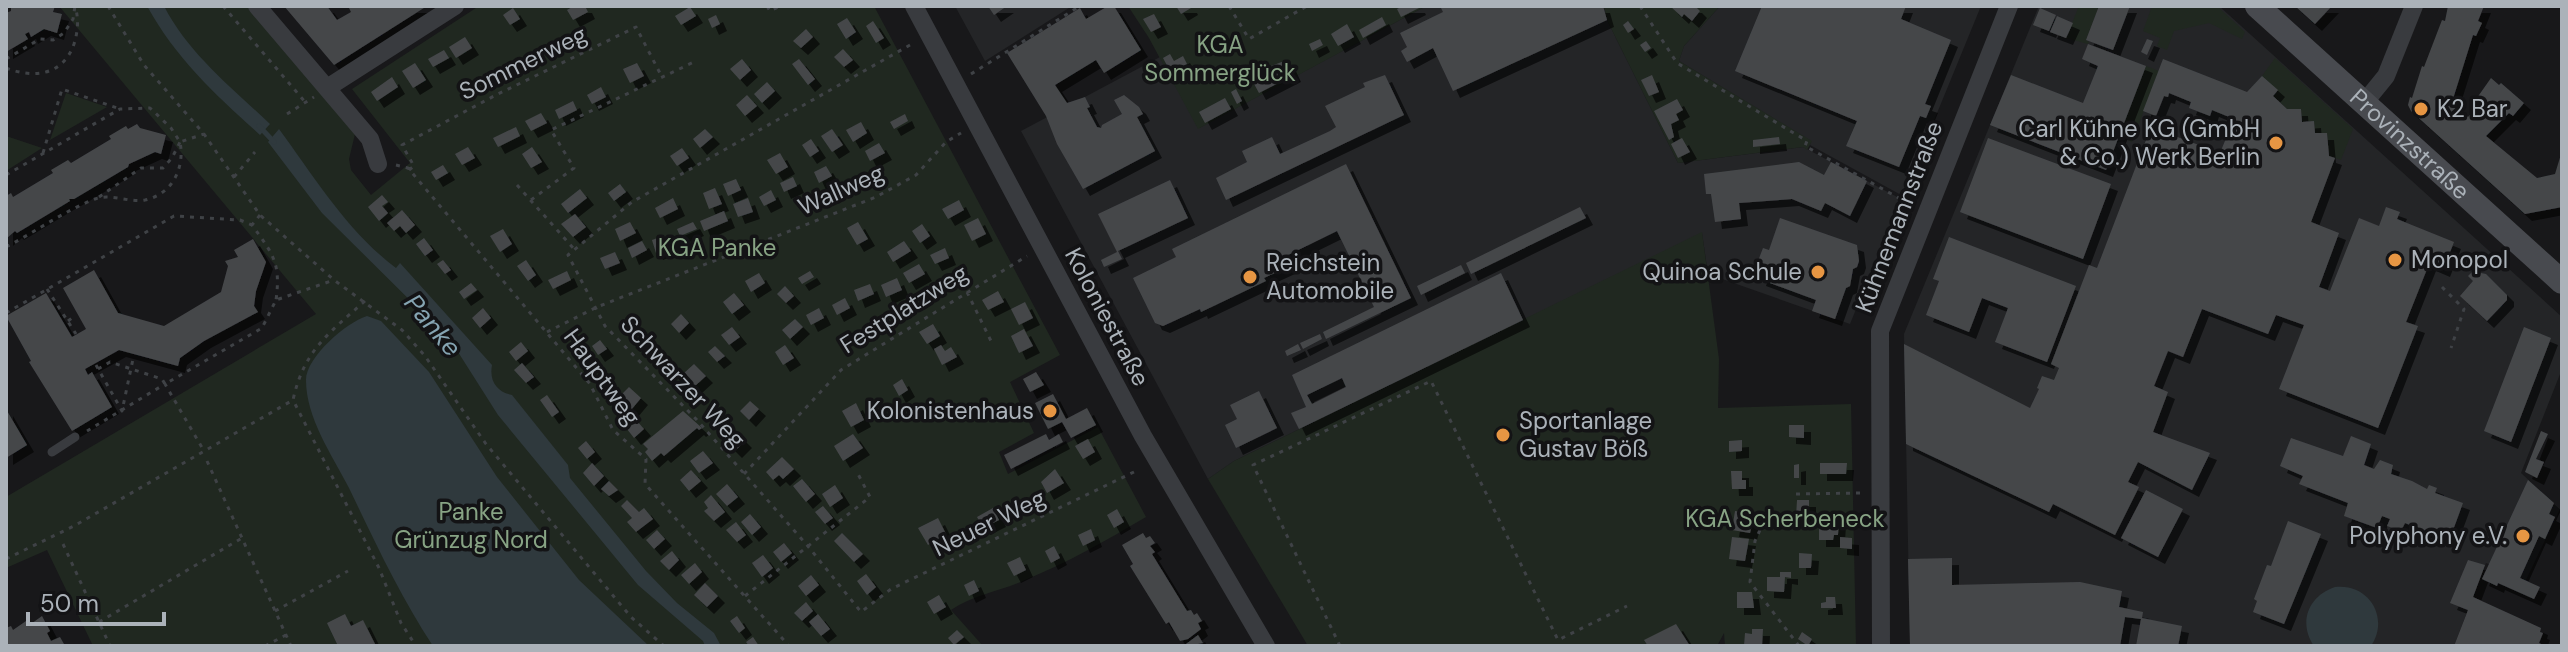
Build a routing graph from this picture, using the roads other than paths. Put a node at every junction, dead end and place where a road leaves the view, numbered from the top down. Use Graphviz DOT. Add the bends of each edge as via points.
graph roads {
  1 [pos="257,6"];
  2 [pos="455,6"];
  3 [pos="914,6"];
  4 [pos="2009,6"];
  5 [pos="2257,6"];
  6 [pos="2414,6"];
  7 [pos="327,88"];
  8 [pos="2364,103"];
  9 [pos="378,164"];
  10 [pos="2562,282"];
  11 [pos="75,437"];
  12 [pos="52,452"];
  13 [pos="1266,646"];
  14 [pos="1881,646"];
  1 -- 7 [label="street"];
  2 -- 7 [label="street"];
  3 -- 13 [label="street, Koloniestraße" via="1143,436"];
  4 -- 14 [label="street, Kühnemannstraße" via="1880,331"];
  5 -- 8 [label="main road, Provinzstraße"];
  6 -- 8 [label="street" via="2386,76"];
  7 -- 9 [label="street" via="370,139"];
  8 -- 10 [label="main road, Provinzstraße"];
  11 -- 12 [label="lane"];
}
